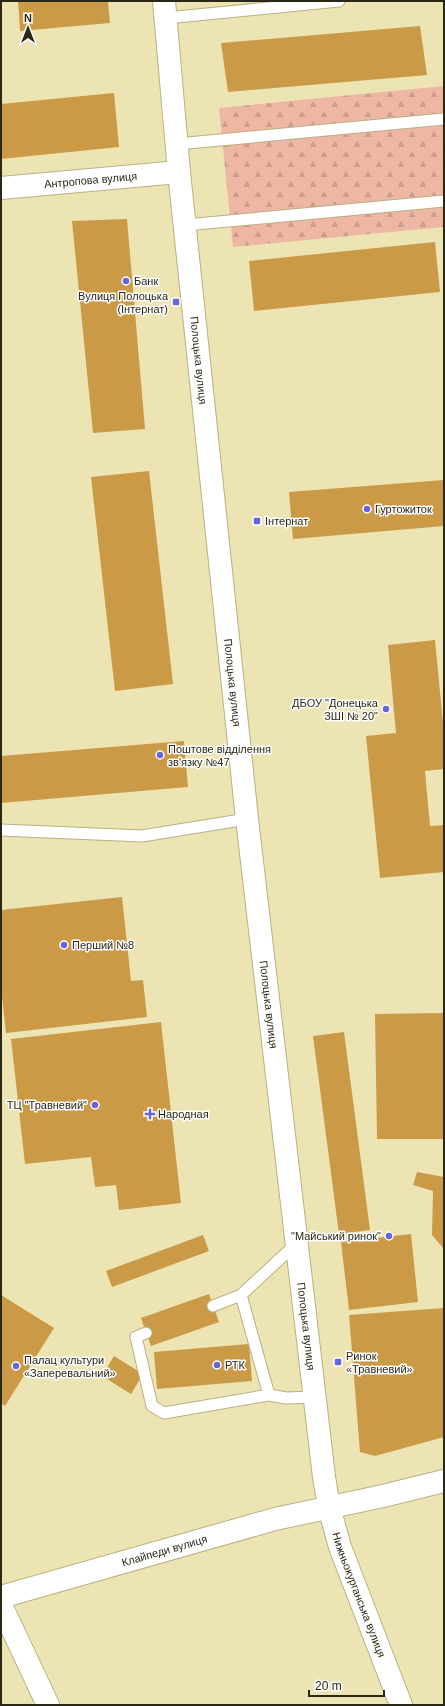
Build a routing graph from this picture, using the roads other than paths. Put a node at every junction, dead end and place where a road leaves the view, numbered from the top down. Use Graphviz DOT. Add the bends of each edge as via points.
graph roads {
  1 [pos="339,1"];
  2 [pos="165,9"];
  3 [pos="444,119"];
  4 [pos="177,144"];
  5 [pos="179,172"];
  6 [pos="1,188"];
  7 [pos="444,201"];
  8 [pos="185,225"];
  9 [pos="247,819"];
  10 [pos="1,830"];
  11 [pos="297,1243"];
  12 [pos="241,1295"];
  13 [pos="213,1306"];
  14 [pos="146,1333"];
  15 [pos="269,1395"];
  16 [pos="315,1397"];
  17 [pos="444,1481"];
  18 [pos="329,1507"];
  19 [pos="1,1597"];
  20 [pos="1,1605"];
  21 [pos="48,1705"];
  22 [pos="401,1705"];
  1 -- 2 [label="lane"];
  2 -- 4 [label="main road, Полоцька вулиця"];
  3 -- 4 [label="lane"];
  4 -- 5 [label="main road, Полоцька вулиця"];
  5 -- 6 [label="main road, Антропова вулиця"];
  5 -- 8 [label="main road, Полоцька вулиця"];
  7 -- 8 [label="lane"];
  8 -- 9 [label="main road, Полоцька вулиця"];
  9 -- 10 [label="lane" via="142,836"];
  9 -- 11 [label="main road, Полоцька вулиця"];
  11 -- 12 [label="lane"];
  11 -- 16 [label="main road, Полоцька вулиця"];
  12 -- 13 [label="lane"];
  12 -- 15 [label="lane"];
  14 -- 15 [label="lane" via="136,1336 152,1406 164,1413"];
  15 -- 16 [label="lane" via="286,1398"];
  16 -- 18 [label="main road, Полоцька вулиця"];
  17 -- 18 [label="main road, Клайпеди вулиця"];
  18 -- 19 [label="main road, Клайпеди вулиця" via="275,1519"];
  18 -- 22 [label="main road, Нижньокурганська вулиця" via="340,1548"];
  20 -- 21 [label="main road"];
}
